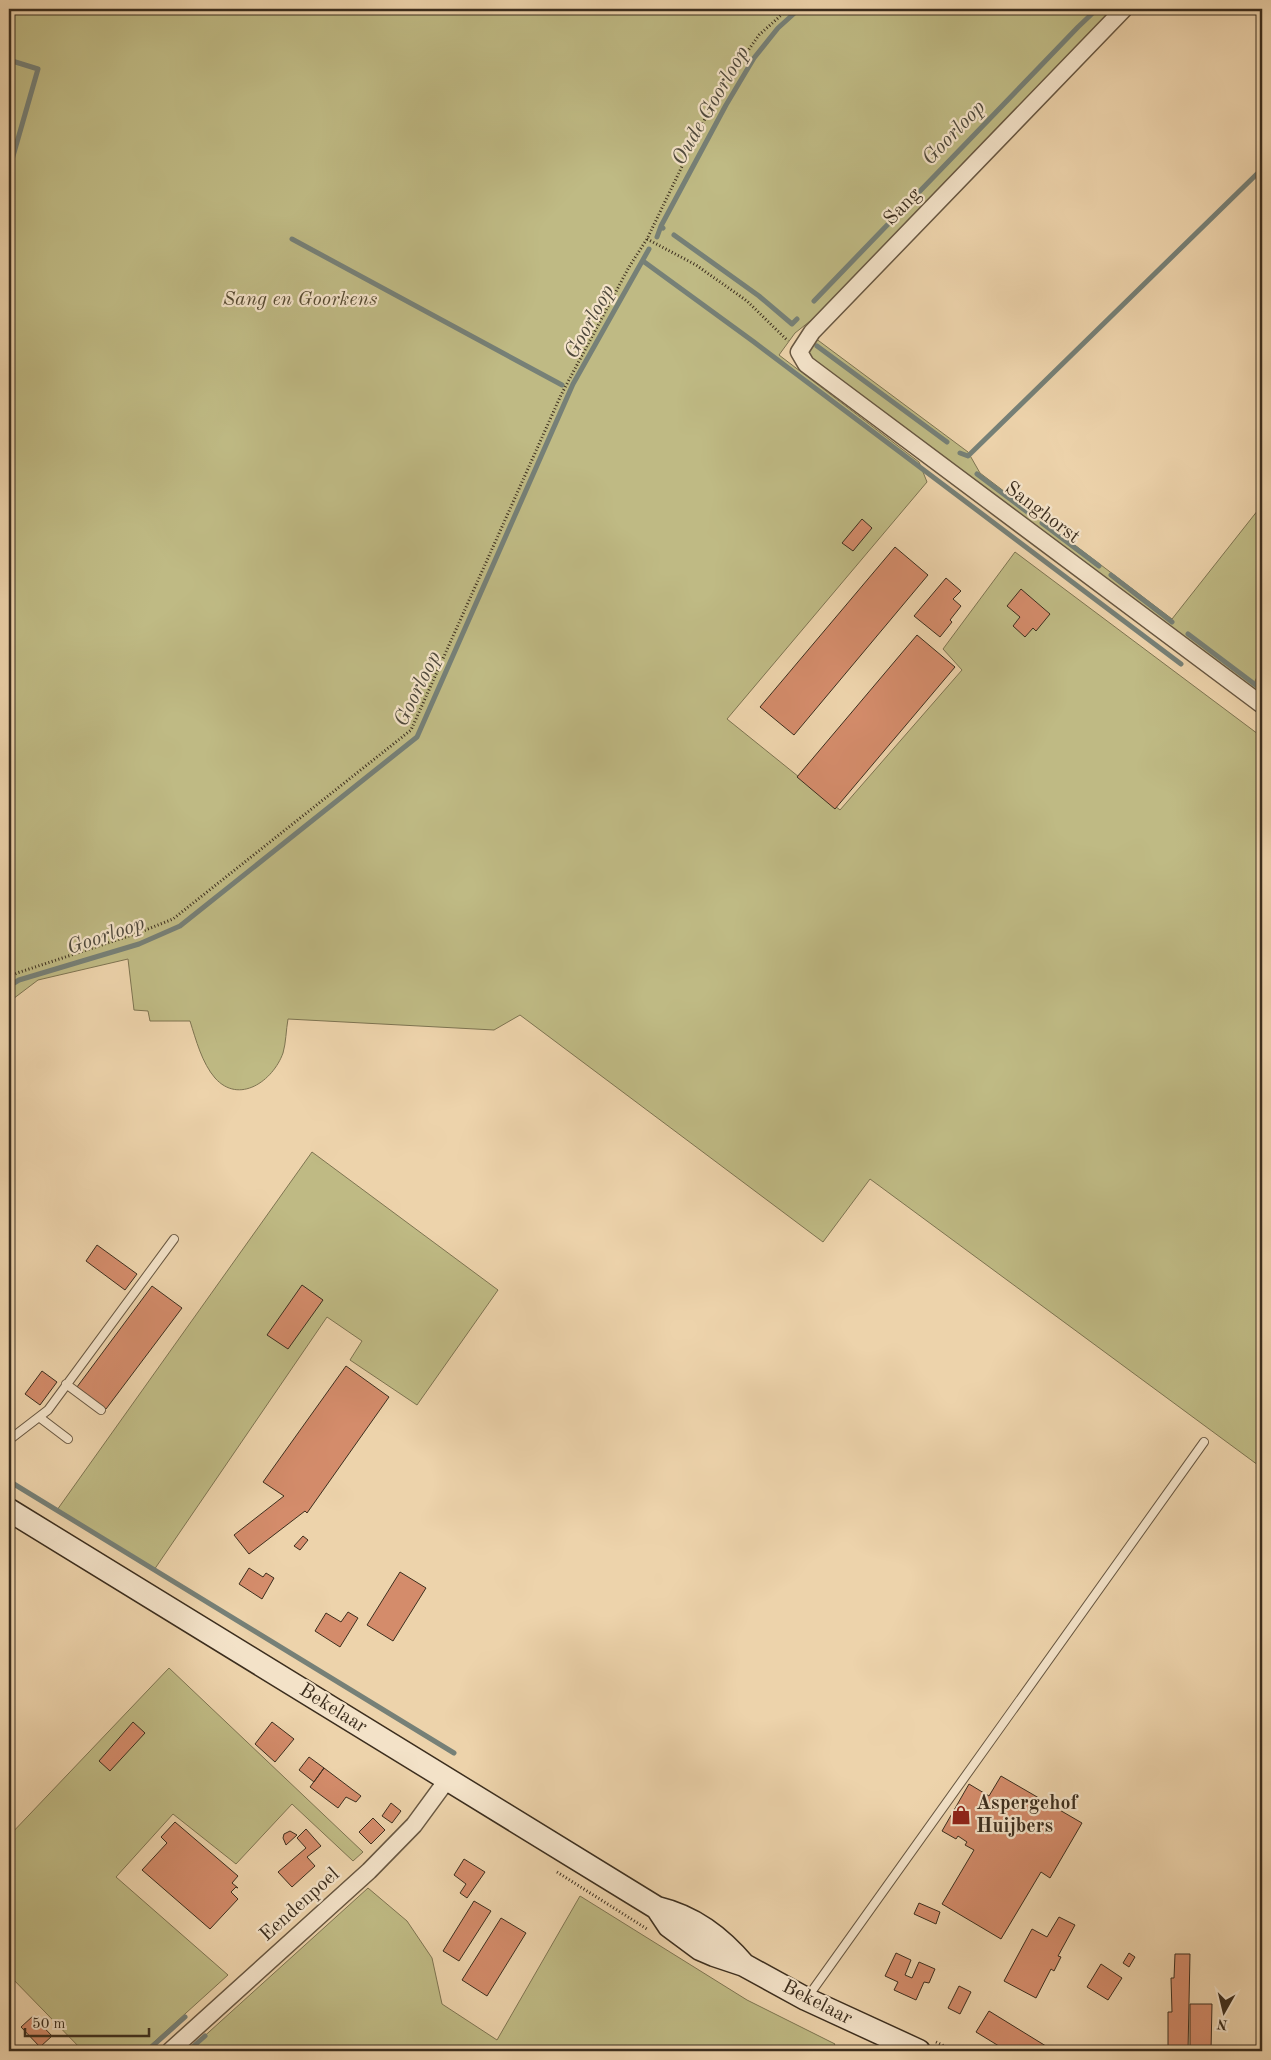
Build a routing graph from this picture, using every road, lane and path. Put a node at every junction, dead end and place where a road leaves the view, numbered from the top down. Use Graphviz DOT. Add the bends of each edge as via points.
graph roads {
  1 [pos="788,9"];
  2 [pos="1124,9"];
  3 [pos="647,239"];
  4 [pos="799,352"];
  5 [pos="1262,705"];
  6 [pos="9,977"];
  7 [pos="174,1239"];
  8 [pos="66,1384"];
  9 [pos="101,1410"];
  10 [pos="39,1417"];
  11 [pos="68,1439"];
  12 [pos="9,1440"];
  13 [pos="1204,1442"];
  14 [pos="9,1510"];
  15 [pos="447,1780"];
  16 [pos="806,1999"];
  17 [pos="170,2051"];
  18 [pos="918,2051"];
  1 -- 3 [label="path" via="760,35 716,96"];
  2 -- 4 [label="street, Sang" via="812,332"];
  3 -- 4 [label="path" via="696,265 747,301"];
  3 -- 6 [label="path" via="561,395 411,730 172,919"];
  4 -- 5 [label="street, Sanghorst" via="806,364"];
  7 -- 8 [label="lane"];
  8 -- 9 [label="lane"];
  8 -- 10 [label="lane" via="48,1410"];
  10 -- 11 [label="lane"];
  10 -- 12 [label="lane"];
  13 -- 16 [label="lane"];
  14 -- 15 [label="street, Bekelaar"];
  15 -- 16 [label="street, Bekelaar" via="657,1908 679,1914 725,1943 744,1965"];
  15 -- 17 [label="street, Eendenpoel" via="414,1825 369,1871"];
  16 -- 18 [label="street, Bekelaar"];
}
